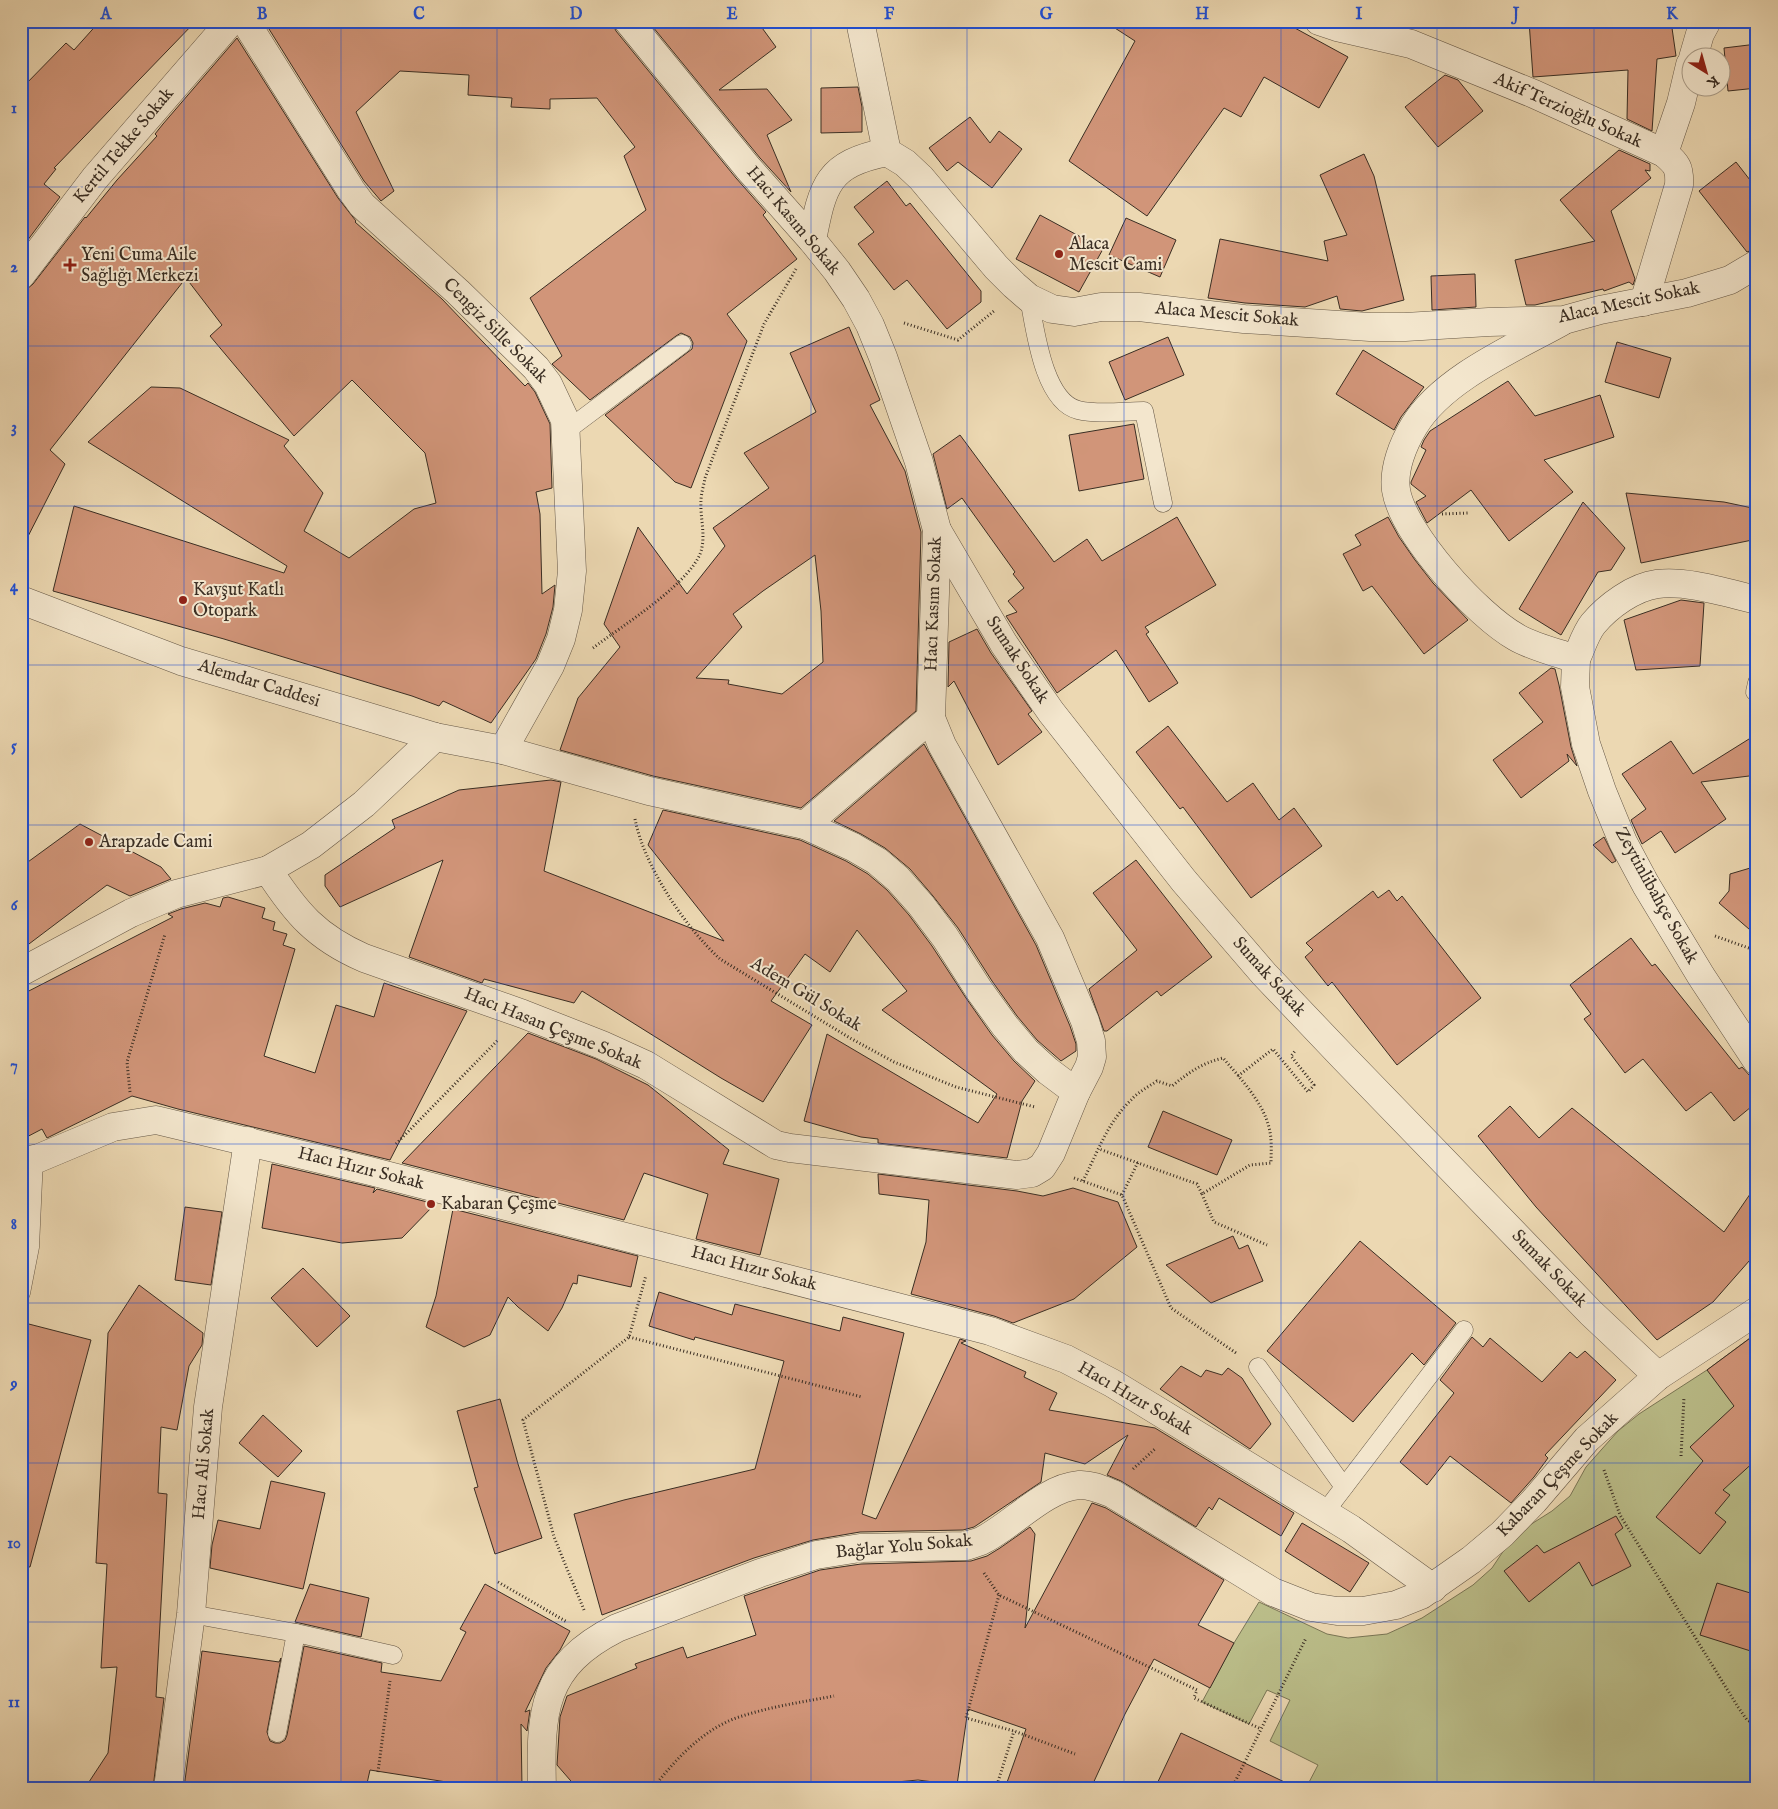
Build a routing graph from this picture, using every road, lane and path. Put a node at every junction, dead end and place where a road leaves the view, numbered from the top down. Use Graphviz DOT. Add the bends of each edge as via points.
graph roads {
  1 [pos="231,21"];
  2 [pos="245,21"];
  3 [pos="628,21"];
  4 [pos="860,21"];
  5 [pos="1319,21"];
  6 [pos="1707,21"];
  7 [pos="1696,48"];
  8 [pos="1682,98"];
  9 [pos="887,152"];
  10 [pos="1664,153"];
  11 [pos="812,240"];
  12 [pos="1757,264"];
  13 [pos="21,275"];
  14 [pos="1025,294"];
  15 [pos="1644,302"];
  16 [pos="862,310"];
  17 [pos="1564,320"];
  18 [pos="682,344"];
  19 [pos="566,431"];
  20 [pos="1163,503"];
  21 [pos="937,530"];
  22 [pos="21,600"];
  23 [pos="1757,600"];
  24 [pos="1576,660"];
  25 [pos="550,666"];
  26 [pos="1757,683"];
  27 [pos="1757,692"];
  28 [pos="931,718"];
  29 [pos="435,737"];
  30 [pos="503,750"];
  31 [pos="633,786"];
  32 [pos="805,825"];
  33 [pos="268,870"];
  34 [pos="176,894"];
  35 [pos="21,972"];
  36 [pos="523,1014"];
  37 [pos="1757,1061"];
  38 [pos="1284,1063"];
  39 [pos="1238,1076"];
  40 [pos="1072,1103"];
  41 [pos="133,1122"];
  42 [pos="248,1141"];
  43 [pos="1099,1149"];
  44 [pos="28,1160"];
  45 [pos="1138,1162"];
  46 [pos="1042,1167"];
  47 [pos="370,1171"];
  48 [pos="1083,1181"];
  49 [pos="1202,1194"];
  50 [pos="1122,1195"];
  51 [pos="656,1244"];
  52 [pos="1267,1245"];
  53 [pos="21,1293"];
  54 [pos="1757,1311"];
  55 [pos="1464,1330"];
  56 [pos="628,1337"];
  57 [pos="1686,1358"];
  58 [pos="1258,1367"];
  59 [pos="1658,1376"];
  60 [pos="862,1397"];
  61 [pos="1182,1425"];
  62 [pos="1594,1433"];
  63 [pos="1681,1456"];
  64 [pos="1131,1471"];
  65 [pos="1344,1487"];
  66 [pos="1324,1512"];
  67 [pos="966,1546"];
  68 [pos="498,1582"];
  69 [pos="1433,1588"];
  70 [pos="999,1595"];
  71 [pos="1320,1608"];
  72 [pos="191,1614"];
  73 [pos="296,1632"];
  74 [pos="596,1638"];
  75 [pos="393,1655"];
  76 [pos="834,1696"];
  77 [pos="1757,1725"];
  78 [pos="1261,1730"];
  79 [pos="1014,1731"];
  80 [pos="277,1733"];
  81 [pos="1075,1754"];
  82 [pos="378,1772"];
  83 [pos="168,1788"];
  84 [pos="542,1788"];
  85 [pos="653,1788"];
  86 [pos="924,1788"];
  87 [pos="939,1788"];
  88 [pos="996,1788"];
  89 [pos="1232,1788"];
  1 -- 13 [label="street, Kertil Tekke Sokak" via="95,178"];
  2 -- 19 [label="street, Cengiz Sille Sokak" via="350,190 362,205 536,368 557,401"];
  3 -- 11 [label="street, Hacı Kasım Sokak" via="748,168"];
  4 -- 9 [label="street"];
  5 -- 10 [label="street, Akif Terzioğlu Sokak" via="1411,44 1534,94"];
  6 -- 7 [label="street"];
  8 -- 10 [label="street"];
  9 -- 11 [label="street" via="865,156 846,165 832,178 824,192"];
  9 -- 14 [label="street, Alaca Mescit Sokak" via="921,178 996,267"];
  10 -- 15 [label="street, Akif Terzioğlu Sokak" via="1680,172 1679,185"];
  11 -- 16 [label="street, Hacı Kasım Sokak"];
  11 -- 25 [label="path" via="764,324 705,478 701,499 702,547 690,573 590,650"];
  12 -- 15 [label="street, Alaca Mescit Sokak" via="1730,280"];
  14 -- 16 [label="path" via="958,340"];
  14 -- 17 [label="street, Alaca Mescit Sokak" via="1052,309 1074,312 1101,307 1139,307 1244,319 1370,327"];
  14 -- 20 [label="lane" via="1050,384 1062,400 1076,410 1144,411"];
  15 -- 17 [label="street, Alaca Mescit Sokak"];
  16 -- 21 [label="street, Hacı Kasım Sokak" via="889,374 919,462"];
  17 -- 24 [label="street" via="1457,381 1432,403 1414,425 1401,453 1396,490 1406,516 1429,552 1480,610 1518,638"];
  18 -- 19 [label="lane"];
  19 -- 25 [label="street, Cengiz Sille Sokak" via="572,571 568,610"];
  21 -- 28 [label="street, Hacı Kasım Sokak"];
  21 -- 59 [label="street, Sumak Sokak" via="1004,644 1051,712 1184,881 1264,974 1337,1051 1591,1313"];
  22 -- 29 [label="street, Alemdar Caddesi" via="181,661"];
  23 -- 24 [label="street" via="1686,585 1657,584 1630,593 1610,608 1592,625"];
  24 -- 37 [label="street, Zeytinlibahçe Sokak" via="1575,688 1586,744 1623,842 1701,976"];
  25 -- 30 [label="street, Cengiz Sille Sokak"];
  26 -- 27 [label="lane"];
  28 -- 32 [label="street"];
  28 -- 40 [label="street, Hacı Kasım Sokak" via="942,745 1050,938 1085,1021 1092,1057"];
  29 -- 30 [label="street, Alemdar Caddesi"];
  29 -- 33 [label="street" via="339,825"];
  30 -- 31 [label="street, Alemdar Caddesi"];
  31 -- 32 [label="street, Alemdar Caddesi"];
  31 -- 40 [label="path, Adem Gül Sokak" via="637,832 648,858 686,922 720,958 850,1038 894,1062 956,1088"];
  32 -- 40 [label="street, Alemdar Caddesi" via="853,847 898,879 921,904 1005,1026 1026,1052 1048,1071"];
  33 -- 34 [label="street"];
  33 -- 36 [label="street, Hacı Hasan Çeşme Sokak" via="287,901 313,928 340,947"];
  34 -- 35 [label="street" via="131,913"];
  34 -- 41 [label="path" via="127,1062"];
  36 -- 46 [label="street, Hacı Hasan Çeşme Sokak" via="646,1065 776,1145 1017,1175 1032,1173"];
  36 -- 47 [label="path"];
  38 -- 39 [label="path" via="1273,1049"];
  39 -- 43 [label="path" via="1222,1058 1191,1070 1172,1086 1157,1081 1132,1098 1115,1118"];
  39 -- 49 [label="path" via="1267,1120 1271,1164 1250,1165"];
  40 -- 46 [label="street"];
  41 -- 42 [label="street, Hacı Hızır Sokak" via="156,1120"];
  41 -- 44 [label="street, Hacı Hızır Sokak"];
  42 -- 47 [label="street, Hacı Hızır Sokak"];
  42 -- 72 [label="street, Hacı Ali Sokak" via="208,1407"];
  43 -- 45 [label="path"];
  43 -- 48 [label="path"];
  44 -- 53 [label="lane" via="30,1247"];
  45 -- 49 [label="path" via="1197,1184"];
  45 -- 50 [label="path"];
  46 -- 48 [label="path"];
  47 -- 51 [label="street, Hacı Hızır Sokak"];
  48 -- 50 [label="path"];
  49 -- 52 [label="path" via="1214,1222"];
  50 -- 58 [label="path" via="1170,1308"];
  51 -- 56 [label="path"];
  51 -- 61 [label="street, Hacı Hızır Sokak" via="990,1331 1066,1359 1112,1382"];
  54 -- 57 [label="street, Kabaran Çeşme Sokak"];
  55 -- 65 [label="lane"];
  56 -- 60 [label="path"];
  56 -- 74 [label="path" via="523,1420 554,1538"];
  57 -- 59 [label="street, Kabaran Çeşme Sokak"];
  57 -- 63 [label="path"];
  58 -- 65 [label="lane"];
  59 -- 62 [label="street, Kabaran Çeşme Sokak"];
  61 -- 64 [label="path"];
  61 -- 66 [label="street, Hacı Hızır Sokak"];
  62 -- 69 [label="street, Kabaran Çeşme Sokak" via="1502,1534"];
  62 -- 77 [label="path" via="1609,1489 1620,1515 1738,1707 1747,1720"];
  65 -- 66 [label="lane"];
  66 -- 69 [label="street, Hacı Hızır Sokak"];
  67 -- 70 [label="path"];
  67 -- 71 [label="street, Bağlar Yolu Sokak" via="1064,1488 1089,1486 1113,1494 1273,1592"];
  67 -- 74 [label="street, Bağlar Yolu Sokak" via="860,1548 816,1555"];
  68 -- 74 [label="path"];
  69 -- 71 [label="street, Bağlar Yolu Sokak" via="1396,1604 1363,1611"];
  70 -- 78 [label="path" via="1197,1690 1194,1698"];
  70 -- 79 [label="path" via="966,1718"];
  71 -- 78 [label="path"];
  72 -- 73 [label="lane"];
  72 -- 83 [label="street, Hacı Ali Sokak"];
  73 -- 75 [label="lane"];
  73 -- 80 [label="lane"];
  74 -- 84 [label="street, Bağlar Yolu Sokak" via="563,1669 552,1690 542,1727"];
  75 -- 82 [label="path"];
  76 -- 85 [label="path" via="737,1717 686,1750"];
  78 -- 89 [label="path"];
  79 -- 81 [label="path"];
  79 -- 88 [label="path"];
  86 -- 87 [label="path" via="925,1785"];
}
